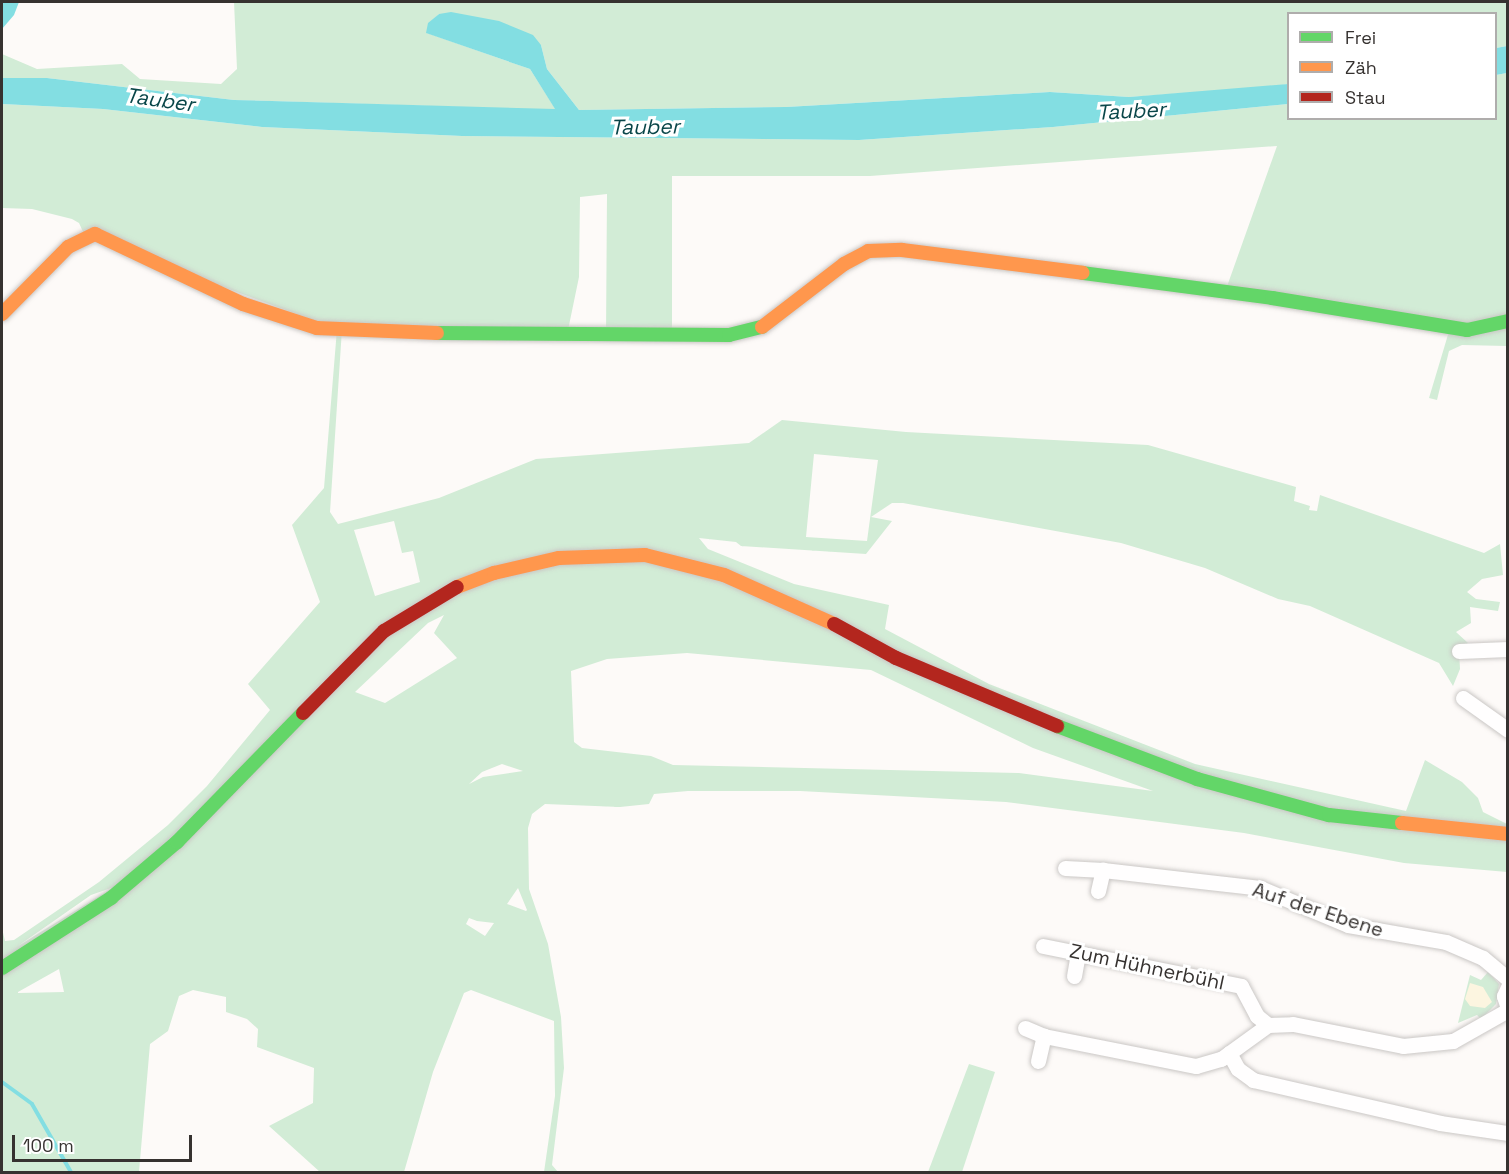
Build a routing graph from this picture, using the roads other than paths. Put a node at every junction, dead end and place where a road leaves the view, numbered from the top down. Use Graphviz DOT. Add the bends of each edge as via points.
graph roads {
  1 [pos="2,314"];
  2 [pos="1508,321"];
  3 [pos="1508,649"];
  4 [pos="1459,651"];
  5 [pos="1463,698"];
  6 [pos="1508,730"];
  7 [pos="1508,834"];
  8 [pos="1065,868"];
  9 [pos="1103,870"];
  10 [pos="1098,891"];
  11 [pos="1043,946"];
  12 [pos="1078,953"];
  13 [pos="2,968"];
  14 [pos="1074,976"];
  15 [pos="1508,979"];
  16 [pos="1508,987"];
  17 [pos="1508,1009"];
  18 [pos="1268,1025"];
  19 [pos="1025,1028"];
  20 [pos="1044,1036"];
  21 [pos="1229,1053"];
  22 [pos="1038,1061"];
  23 [pos="1508,1133"];
  1 -- 2 [label="main road" via="68,247 95,234 243,304 317,328 504,336 729,335 760,328 844,264 868,252 902,250 1272,298 1467,330"];
  3 -- 4 [label="street"];
  5 -- 6 [label="street"];
  7 -- 13 [label="main road" via="1382,824 1277,802 1159,767 997,703 896,658 806,609 724,575 645,555 559,558 463,584 384,631 177,843 111,898"];
  8 -- 9 [label="street, Auf der Ebene"];
  9 -- 10 [label="street"];
  9 -- 15 [label="street, Auf der Ebene" via="1277,893 1303,909 1348,925 1454,945 1483,958"];
  11 -- 12 [label="street, Zum Hühnerbühl"];
  12 -- 14 [label="street"];
  12 -- 18 [label="street, Zum Hühnerbühl" via="1241,986 1257,1016"];
  16 -- 17 [label="street" via="1504,996"];
  17 -- 18 [label="street" via="1471,1033 1420,1047 1293,1024"];
  18 -- 21 [label="street"];
  19 -- 20 [label="street"];
  20 -- 21 [label="street" via="1196,1066"];
  20 -- 22 [label="street"];
  21 -- 23 [label="street" via="1238,1069 1253,1080 1440,1124"];
}
